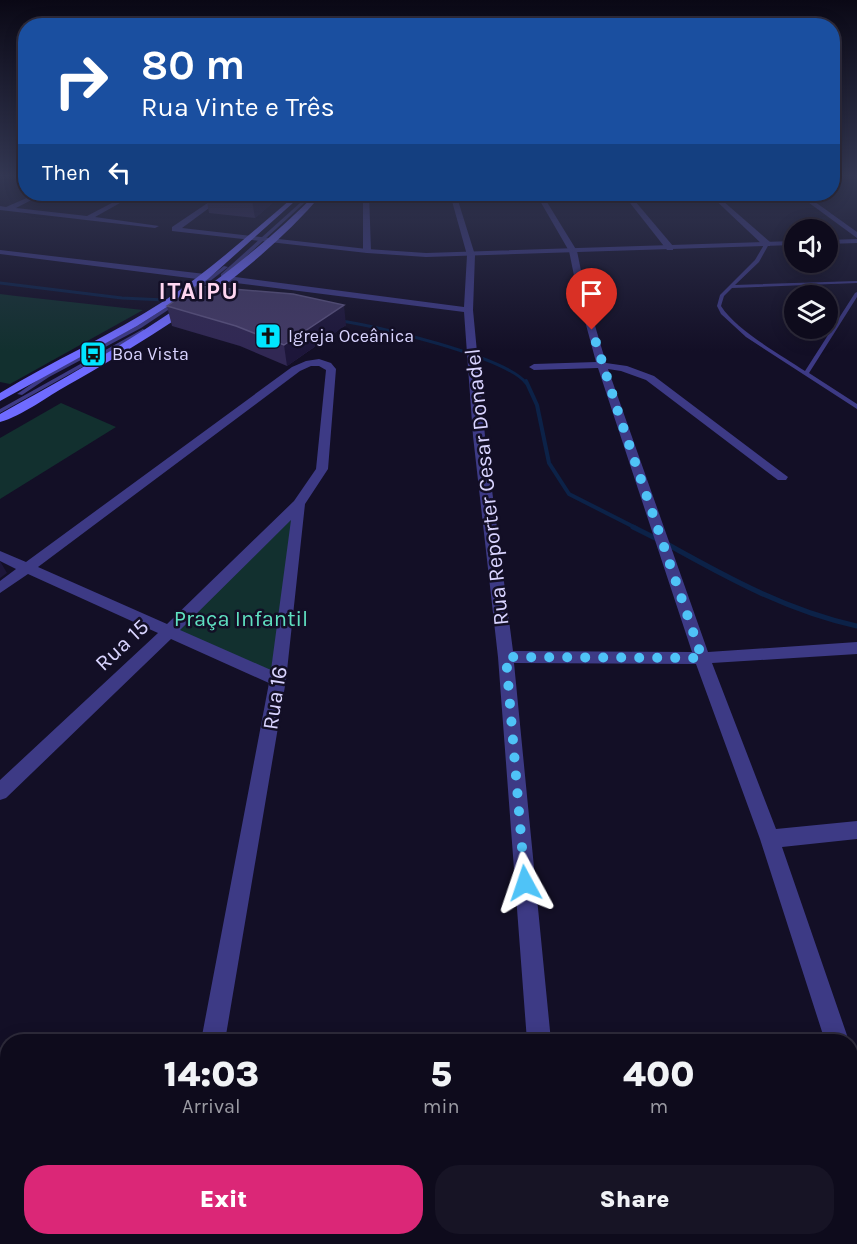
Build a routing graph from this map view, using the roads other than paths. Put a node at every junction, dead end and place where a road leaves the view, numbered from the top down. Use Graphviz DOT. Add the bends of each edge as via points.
graph roads {
  1 [pos="227,235"];
  2 [pos="264,235"];
  3 [pos="265,235"];
  4 [pos="265,235"];
  5 [pos="266,235"];
  6 [pos="367,235"];
  7 [pos="465,235"];
  8 [pos="563,235"];
  9 [pos="659,235"];
  10 [pos="757,235"];
  11 [pos="261,239"];
  12 [pos="857,241"];
  13 [pos="838,242"];
  14 [pos="784,243"];
  15 [pos="767,244"];
  16 [pos="670,248"];
  17 [pos="368,251"];
  18 [pos="573,251"];
  19 [pos="0,252"];
  20 [pos="471,255"];
  21 [pos="205,277"];
  22 [pos="228,279"];
  23 [pos="857,282"];
  24 [pos="732,287"];
  25 [pos="857,293"];
  26 [pos="468,309"];
  27 [pos="602,365"];
  28 [pos="534,367"];
  29 [pos="806,373"];
  30 [pos="0,398"];
  31 [pos="0,405"];
  32 [pos="857,407"];
  33 [pos="0,411"];
  34 [pos="0,419"];
  35 [pos="782,477"];
  36 [pos="299,504"];
  37 [pos="0,556"];
  38 [pos="27,568"];
  39 [pos="0,588"];
  40 [pos="168,633"];
  41 [pos="857,648"];
  42 [pos="506,657"];
  43 [pos="702,658"];
  44 [pos="279,680"];
  45 [pos="0,792"];
  46 [pos="857,830"];
  47 [pos="770,839"];
  48 [pos="214,1034"];
  49 [pos="538,1034"];
  50 [pos="835,1034"];
  1 -- 11 [label="street"];
  2 -- 11 [label="main road"];
  3 -- 11 [label="lane"];
  4 -- 11 [label="lane"];
  5 -- 11 [label="main road"];
  6 -- 17 [label="street"];
  7 -- 20 [label="street, Rua Reporter Cesar Donadel"];
  8 -- 18 [label="street"];
  9 -- 16 [label="street"];
  10 -- 15 [label="street"];
  11 -- 17 [label="street"];
  11 -- 21 [label="main road"];
  11 -- 22 [label="main road"];
  11 -- 31 [label="lane" via="172,307"];
  11 -- 33 [label="lane" via="215,282 165,317"];
  12 -- 13 [label="street"];
  14 -- 15 [label="street"];
  15 -- 16 [label="street"];
  15 -- 24 [label="lane"];
  16 -- 18 [label="street"];
  17 -- 20 [label="street"];
  18 -- 20 [label="street"];
  18 -- 27 [label="street"];
  19 -- 21 [label="street"];
  20 -- 26 [label="street, Rua Reporter Cesar Donadel"];
  21 -- 30 [label="main road" via="140,321"];
  22 -- 26 [label="street"];
  22 -- 34 [label="main road" via="156,330"];
  23 -- 24 [label="lane"];
  24 -- 29 [label="lane" via="720,300 723,313 748,336"];
  25 -- 29 [label="lane"];
  26 -- 42 [label="street, Rua Reporter Cesar Donadel"];
  27 -- 28 [label="street"];
  27 -- 35 [label="street" via="650,378"];
  27 -- 43 [label="street"];
  29 -- 32 [label="lane"];
  36 -- 38 [label="street, Rua 16" via="322,469 332,374 329,366 322,363 307,363 296,369"];
  36 -- 40 [label="street, Rua 15"];
  36 -- 44 [label="street, Rua 16"];
  37 -- 38 [label="street"];
  38 -- 39 [label="street"];
  38 -- 40 [label="street"];
  40 -- 44 [label="street"];
  40 -- 45 [label="street, Rua 15"];
  41 -- 43 [label="street"];
  42 -- 43 [label="street"];
  42 -- 49 [label="street, Rua Reporter Cesar Donadel"];
  43 -- 47 [label="street"];
  44 -- 48 [label="street, Rua 16"];
  46 -- 47 [label="street"];
  47 -- 50 [label="street"];
}
